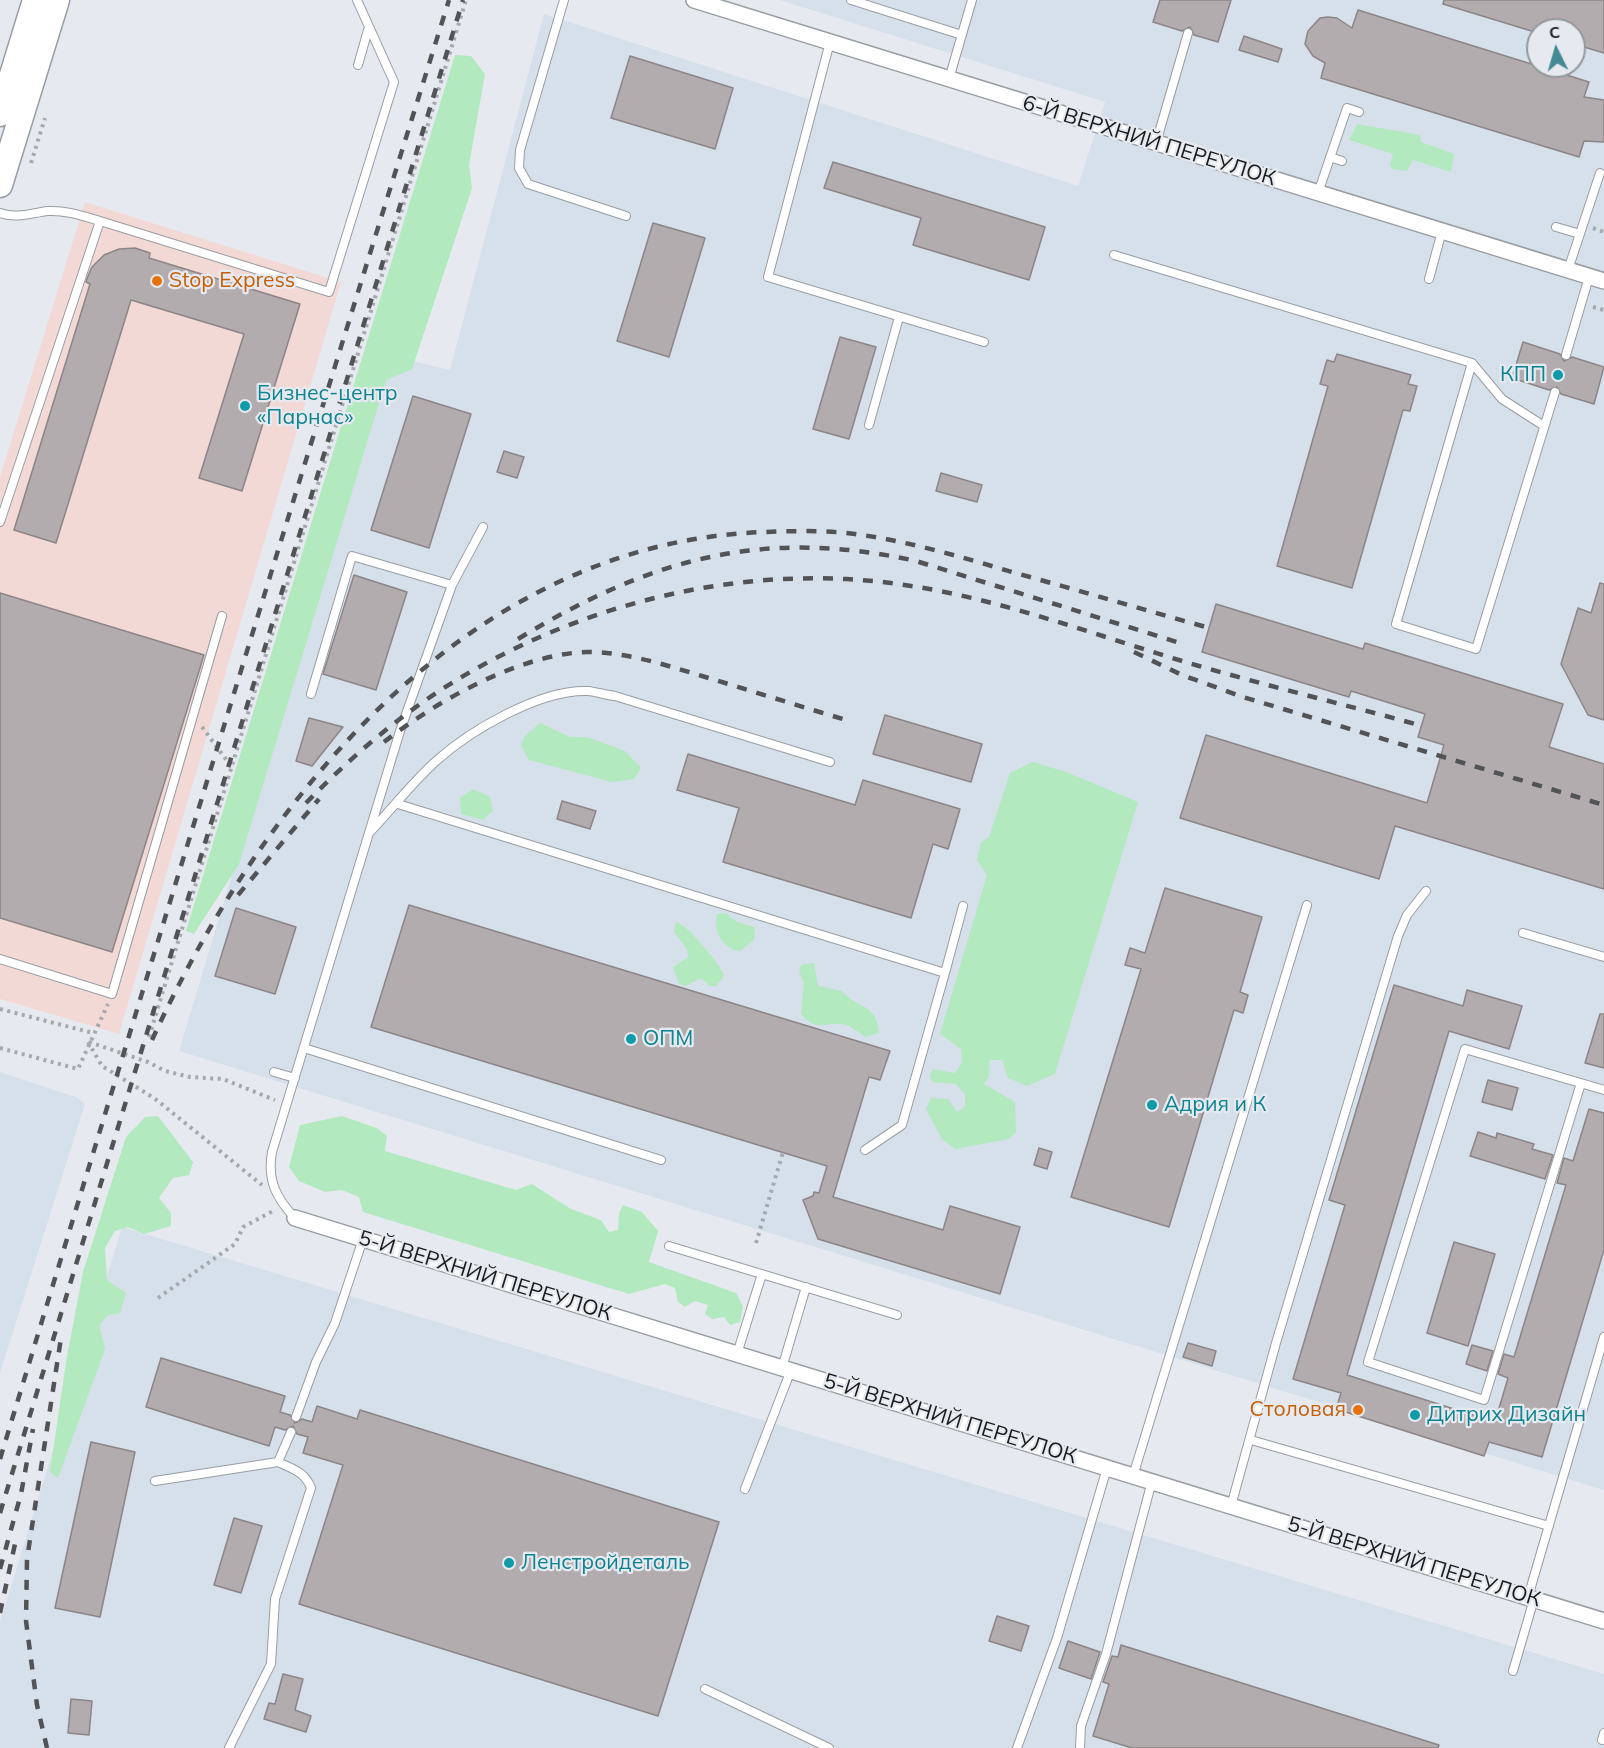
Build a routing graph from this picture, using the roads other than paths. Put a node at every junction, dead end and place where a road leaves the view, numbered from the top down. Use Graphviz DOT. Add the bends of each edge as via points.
graph roads {
  1 [pos="35,0"];
  2 [pos="57,0"];
  3 [pos="357,0"];
  4 [pos="564,0"];
  5 [pos="693,0"];
  6 [pos="851,0"];
  7 [pos="972,0"];
  8 [pos="368,30"];
  9 [pos="1188,33"];
  10 [pos="962,35"];
  11 [pos="831,42"];
  12 [pos="358,65"];
  13 [pos="949,79"];
  14 [pos="1359,112"];
  15 [pos="0,114"];
  16 [pos="1156,143"];
  17 [pos="1330,157"];
  18 [pos="1342,161"];
  19 [pos="1600,173"];
  20 [pos="0,185"];
  21 [pos="1318,193"];
  22 [pos="0,213"];
  23 [pos="626,216"];
  24 [pos="100,221"];
  25 [pos="1556,227"];
  26 [pos="1442,231"];
  27 [pos="1580,234"];
  28 [pos="1114,255"];
  29 [pos="1568,270"];
  30 [pos="1429,279"];
  31 [pos="1597,279"];
  32 [pos="899,317"];
  33 [pos="984,342"];
  34 [pos="1566,355"];
  35 [pos="1472,363"];
  36 [pos="1555,392"];
  37 [pos="868,425"];
  38 [pos="1544,426"];
  39 [pos="0,522"];
  40 [pos="483,527"];
  41 [pos="452,585"];
  42 [pos="222,616"];
  43 [pos="311,694"];
  44 [pos="831,762"];
  45 [pos="398,804"];
  46 [pos="368,835"];
  47 [pos="1426,891"];
  48 [pos="1307,905"];
  49 [pos="963,906"];
  50 [pos="1523,933"];
  51 [pos="1604,957"];
  52 [pos="0,959"];
  53 [pos="945,973"];
  54 [pos="304,1048"];
  55 [pos="274,1072"];
  56 [pos="295,1078"];
  57 [pos="1581,1083"];
  58 [pos="1604,1090"];
  59 [pos="865,1150"];
  60 [pos="661,1160"];
  61 [pos="295,1218"];
  62 [pos="363,1239"];
  63 [pos="669,1246"];
  64 [pos="762,1274"];
  65 [pos="806,1287"];
  66 [pos="897,1315"];
  67 [pos="1604,1336"];
  68 [pos="737,1354"];
  69 [pos="786,1369"];
  70 [pos="296,1417"];
  71 [pos="291,1432"];
  72 [pos="1251,1440"];
  73 [pos="278,1462"];
  74 [pos="1107,1468"];
  75 [pos="1133,1476"];
  76 [pos="155,1481"];
  77 [pos="1152,1481"];
  78 [pos="745,1489"];
  79 [pos="1231,1506"];
  80 [pos="1549,1526"];
  81 [pos="1531,1598"];
  82 [pos="1604,1621"];
  83 [pos="1514,1671"];
  84 [pos="705,1689"];
  85 [pos="229,1748"];
  86 [pos="829,1748"];
  87 [pos="1017,1748"];
  88 [pos="1080,1748"];
  1 -- 15 [label="main road"];
  2 -- 20 [label="main road"];
  3 -- 8 [label="lane"];
  4 -- 23 [label="lane" via="520,150 519,168 528,184"];
  5 -- 11 [label="street, 6-Й ВЕРХНИЙ ПЕРЕУЛОК"];
  6 -- 10 [label="lane"];
  7 -- 10 [label="lane"];
  8 -- 12 [label="lane"];
  8 -- 24 [label="lane" via="394,82 329,292"];
  9 -- 16 [label="lane"];
  10 -- 13 [label="lane"];
  11 -- 13 [label="street, 6-Й ВЕРХНИЙ ПЕРЕУЛОК"];
  11 -- 32 [label="lane" via="768,277"];
  13 -- 16 [label="street, 6-Й ВЕРХНИЙ ПЕРЕУЛОК"];
  14 -- 17 [label="lane" via="1347,108"];
  16 -- 21 [label="street, 6-Й ВЕРХНИЙ ПЕРЕУЛОК"];
  17 -- 18 [label="lane"];
  17 -- 21 [label="lane"];
  19 -- 27 [label="lane"];
  21 -- 26 [label="street, 6-Й ВЕРХНИЙ ПЕРЕУЛОК"];
  22 -- 24 [label="lane" via="11,217 49,211"];
  24 -- 39 [label="lane"];
  25 -- 27 [label="lane"];
  26 -- 29 [label="street, 6-Й ВЕРХНИЙ ПЕРЕУЛОК"];
  26 -- 30 [label="lane"];
  27 -- 29 [label="lane"];
  28 -- 35 [label="lane"];
  29 -- 31 [label="street, 6-Й ВЕРХНИЙ ПЕРЕУЛОК"];
  31 -- 34 [label="lane"];
  32 -- 33 [label="lane"];
  32 -- 37 [label="lane"];
  35 -- 38 [label="lane" via="1502,399"];
  35 -- 38 [label="lane" via="1396,624 1476,649"];
  36 -- 38 [label="lane"];
  40 -- 41 [label="lane"];
  41 -- 43 [label="lane" via="352,556"];
  41 -- 46 [label="lane"];
  42 -- 52 [label="lane" via="112,994"];
  44 -- 45 [label="lane" via="615,696 587,691 563,693 528,705 463,740 436,761"];
  45 -- 46 [label="lane"];
  45 -- 53 [label="lane"];
  46 -- 54 [label="lane"];
  47 -- 72 [label="lane" via="1407,915 1398,936 1276,1343"];
  48 -- 75 [label="lane"];
  49 -- 53 [label="lane"];
  50 -- 51 [label="lane"];
  53 -- 59 [label="lane" via="902,1125"];
  54 -- 56 [label="lane"];
  54 -- 60 [label="lane"];
  55 -- 56 [label="lane"];
  56 -- 61 [label="lane" via="270,1165 276,1194"];
  57 -- 57 [label="lane" via="1484,1400 1368,1362 1465,1049"];
  57 -- 58 [label="lane"];
  61 -- 62 [label="street, 5-Й ВЕРХНИЙ ПЕРЕУЛОК"];
  62 -- 68 [label="street, 5-Й ВЕРХНИЙ ПЕРЕУЛОК"];
  62 -- 70 [label="lane" via="335,1323"];
  63 -- 64 [label="lane"];
  64 -- 65 [label="lane"];
  64 -- 68 [label="lane"];
  65 -- 66 [label="lane"];
  65 -- 69 [label="lane"];
  67 -- 80 [label="lane"];
  68 -- 69 [label="street, 5-Й ВЕРХНИЙ ПЕРЕУЛОК"];
  69 -- 74 [label="street, 5-Й ВЕРХНИЙ ПЕРЕУЛОК"];
  69 -- 78 [label="lane"];
  71 -- 73 [label="lane"];
  72 -- 79 [label="lane"];
  72 -- 80 [label="lane"];
  73 -- 76 [label="lane"];
  73 -- 85 [label="lane" via="300,1472 310,1488 275,1599 271,1664"];
  74 -- 75 [label="street, 5-Й ВЕРХНИЙ ПЕРЕУЛОК"];
  74 -- 87 [label="lane" via="1057,1638"];
  75 -- 77 [label="street, 5-Й ВЕРХНИЙ ПЕРЕУЛОК"];
  77 -- 79 [label="street, 5-Й ВЕРХНИЙ ПЕРЕУЛОК"];
  77 -- 88 [label="lane" via="1106,1654 1081,1726"];
  79 -- 81 [label="street, 5-Й ВЕРХНИЙ ПЕРЕУЛОК"];
  80 -- 81 [label="lane"];
  81 -- 82 [label="street, 5-Й ВЕРХНИЙ ПЕРЕУЛОК"];
  81 -- 83 [label="lane"];
  84 -- 86 [label="lane"];
}
